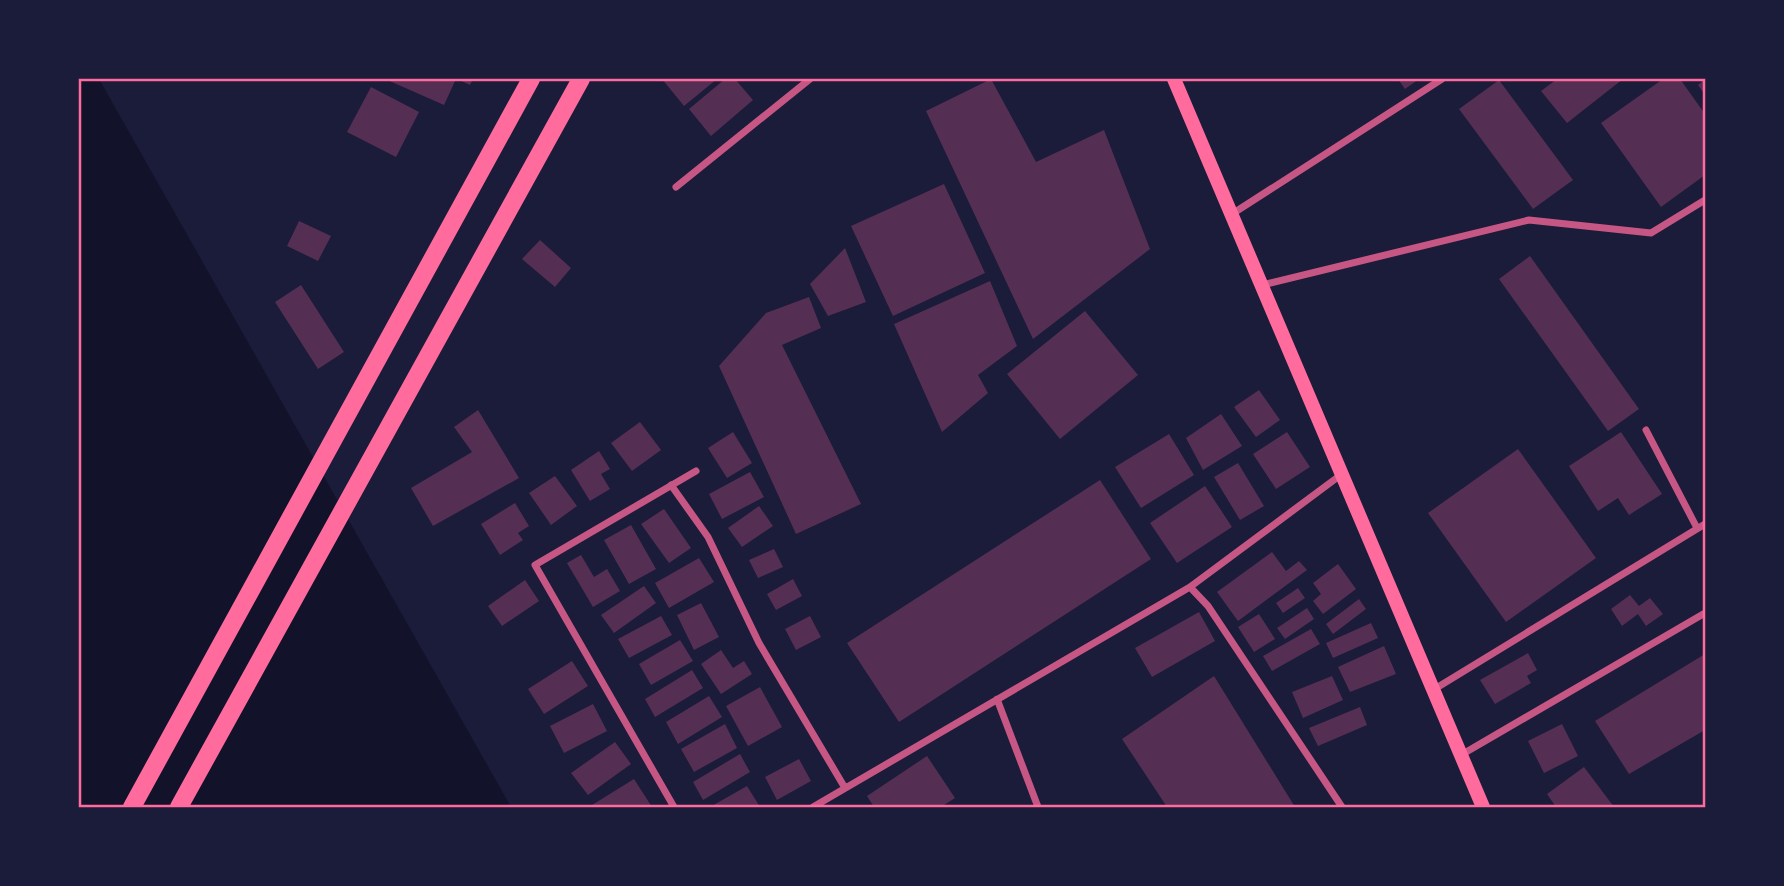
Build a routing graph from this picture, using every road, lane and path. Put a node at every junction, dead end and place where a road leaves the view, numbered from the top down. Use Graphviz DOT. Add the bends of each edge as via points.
graph roads {
  1 [pos="531,79"];
  2 [pos="581,79"];
  3 [pos="810,79"];
  4 [pos="1174,79"];
  5 [pos="1442,79"];
  6 [pos="676,187"];
  7 [pos="1705,200"];
  8 [pos="1231,214"];
  9 [pos="1262,285"];
  10 [pos="1646,430"];
  11 [pos="696,471"];
  12 [pos="1342,474"];
  13 [pos="671,485"];
  14 [pos="1705,524"];
  15 [pos="1697,528"];
  16 [pos="1191,587"];
  17 [pos="1705,613"];
  18 [pos="1433,690"];
  19 [pos="997,699"];
  20 [pos="1461,755"];
  21 [pos="845,788"];
  22 [pos="132,807"];
  23 [pos="179,807"];
  24 [pos="674,807"];
  25 [pos="813,807"];
  26 [pos="1038,807"];
  27 [pos="1342,807"];
  28 [pos="1483,807"];
  1 -- 22 [label="main road"];
  2 -- 23 [label="main road"];
  3 -- 6 [label="street"];
  4 -- 8 [label="main road"];
  5 -- 8 [label="street"];
  7 -- 9 [label="street" via="1651,233 1529,220"];
  8 -- 9 [label="main road"];
  9 -- 12 [label="main road"];
  10 -- 15 [label="street"];
  11 -- 13 [label="street"];
  12 -- 16 [label="street"];
  12 -- 18 [label="main road"];
  13 -- 21 [label="street" via="708,537 759,642"];
  13 -- 24 [label="street" via="536,565"];
  14 -- 15 [label="street"];
  15 -- 18 [label="street"];
  16 -- 19 [label="street"];
  16 -- 27 [label="street"];
  17 -- 20 [label="street"];
  18 -- 20 [label="main road"];
  19 -- 21 [label="street"];
  19 -- 26 [label="street"];
  20 -- 28 [label="main road"];
  21 -- 25 [label="street"];
}
